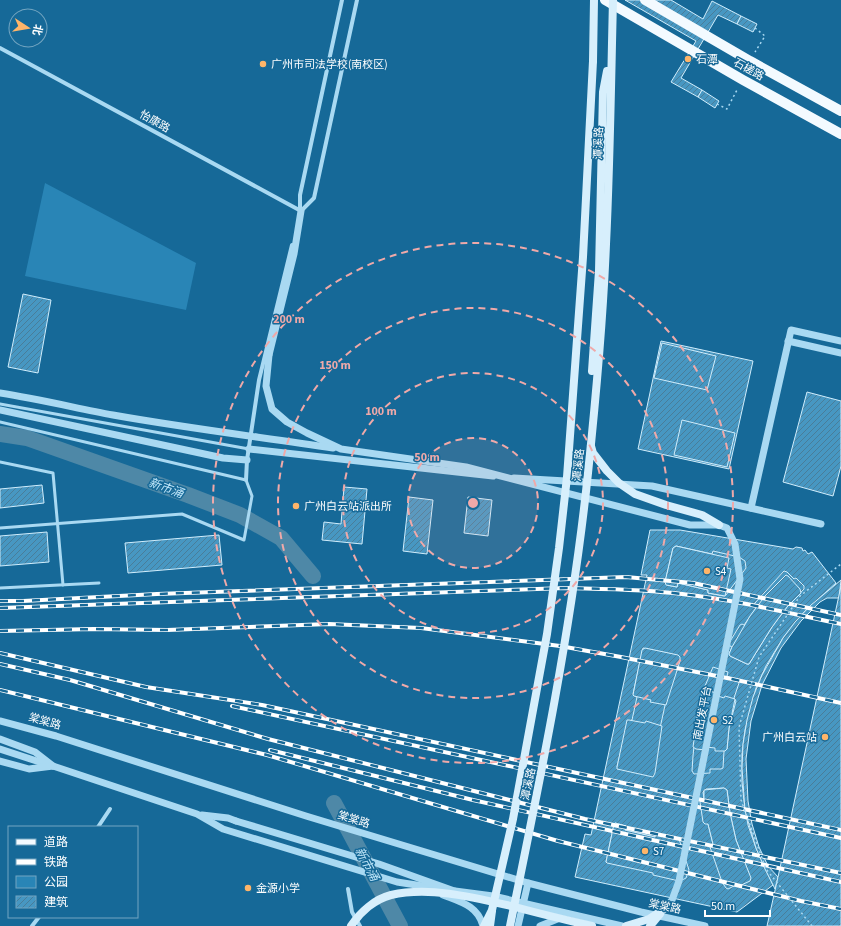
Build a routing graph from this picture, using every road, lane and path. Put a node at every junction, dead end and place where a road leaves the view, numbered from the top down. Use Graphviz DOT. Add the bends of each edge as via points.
graph roads {
  1 [pos="342,0"];
  2 [pos="357,0"];
  3 [pos="594,0"];
  4 [pos="605,0"];
  5 [pos="613,0"];
  6 [pos="645,0"];
  7 [pos="755,28"];
  8 [pos="612,43"];
  9 [pos="0,48"];
  10 [pos="750,61"];
  11 [pos="742,80"];
  12 [pos="718,104"];
  13 [pos="841,111"];
  14 [pos="841,134"];
  15 [pos="300,211"];
  16 [pos="788,341"];
  17 [pos="841,341"];
  18 [pos="841,353"];
  19 [pos="0,393"];
  20 [pos="0,404"];
  21 [pos="0,410"];
  22 [pos="0,422"];
  23 [pos="249,449"];
  24 [pos="341,449"];
  25 [pos="247,460"];
  26 [pos="0,462"];
  27 [pos="246,480"];
  28 [pos="751,508"];
  29 [pos="57,523"];
  30 [pos="821,524"];
  31 [pos="719,525"];
  32 [pos="0,528"];
  33 [pos="841,564"];
  34 [pos="99,583"];
  35 [pos="63,585"];
  36 [pos="0,588"];
  37 [pos="0,721"];
  38 [pos="0,739"];
  39 [pos="0,749"];
  40 [pos="0,761"];
  41 [pos="53,766"];
  42 [pos="110,809"];
  43 [pos="198,814"];
  44 [pos="99,826"];
  45 [pos="498,873"];
  46 [pos="528,883"];
  47 [pos="421,886"];
  48 [pos="348,889"];
  49 [pos="493,896"];
  50 [pos="470,897"];
  51 [pos="523,903"];
  52 [pos="664,908"];
  53 [pos="492,910"];
  54 [pos="573,915"];
  55 [pos="38,918"];
  56 [pos="32,926"];
  57 [pos="351,926"];
  58 [pos="360,926"];
  59 [pos="483,926"];
  60 [pos="487,926"];
  61 [pos="490,926"];
  62 [pos="510,926"];
  63 [pos="518,926"];
  64 [pos="540,926"];
  65 [pos="592,926"];
  66 [pos="622,926"];
  67 [pos="626,926"];
  68 [pos="650,926"];
  69 [pos="705,926"];
  70 [pos="812,926"];
  1 -- 15 [label="street" via="300,195"];
  2 -- 15 [label="street" via="314,198"];
  3 -- 53 [label="main road, 潭溪路, bridge" via="583,257 561,532 547,634 513,819"];
  4 -- 11 [label="main road, 石槎路"];
  5 -- 8 [label="main road, 潭溪路, bridge"];
  6 -- 10 [label="main road, 石槎路"];
  7 -- 10 [label="path" via="765,36"];
  8 -- 31 [label="main road, bridge" via="603,92 599,271 589,441 593,453 607,471 634,494 702,516"];
  8 -- 62 [label="main road, 潭溪路, bridge" via="606,244 588,474 546,753"];
  9 -- 15 [label="street, 怡康路"];
  10 -- 13 [label="main road, 石槎路"];
  11 -- 12 [label="path" via="727,109"];
  11 -- 14 [label="main road, 石槎路"];
  15 -- 23 [label="street" via="259,380"];
  15 -- 24 [label="street, bridge" via="294,254 269,355 266,386 272,409 287,422"];
  16 -- 17 [label="street" via="791,330"];
  16 -- 18 [label="street"];
  16 -- 28 [label="street"];
  19 -- 24 [label="street, bridge" via="114,415"];
  20 -- 23 [label="lane"];
  21 -- 25 [label="street" via="223,458"];
  22 -- 27 [label="lane"];
  23 -- 25 [label="street"];
  23 -- 28 [label="street" via="490,476 652,486"];
  24 -- 31 [label="street, bridge" via="466,467 690,525"];
  25 -- 27 [label="street"];
  26 -- 29 [label="lane" via="52,473"];
  27 -- 29 [label="lane" via="252,496 244,540 182,514"];
  28 -- 30 [label="street"];
  29 -- 32 [label="lane"];
  29 -- 35 [label="lane"];
  31 -- 52 [label="street, 南出发平台, bridge" via="727,528 735,544 740,579 679,881 672,900"];
  33 -- 70 [label="path, bridge" via="800,596 759,657 738,727 741,800 766,869"];
  34 -- 35 [label="lane"];
  35 -- 36 [label="lane"];
  37 -- 45 [label="street, 棠棠路" via="56,736 396,844"];
  38 -- 41 [label="street" via="35,752"];
  39 -- 41 [label="street"];
  40 -- 41 [label="street" via="29,769"];
  41 -- 43 [label="street"];
  42 -- 44 [label="street"];
  43 -- 47 [label="street" via="223,829 397,882"];
  43 -- 50 [label="street, bridge" via="228,818 379,864"];
  45 -- 46 [label="street, 棠棠路"];
  45 -- 49 [label="street"];
  46 -- 51 [label="street"];
  46 -- 69 [label="street, 棠棠路"];
  47 -- 49 [label="street"];
  47 -- 59 [label="street" via="466,904 481,918"];
  48 -- 58 [label="street" via="352,912"];
  49 -- 51 [label="street"];
  49 -- 60 [label="street"];
  50 -- 57 [label="main road, bridge" via="414,892 390,895 369,906"];
  50 -- 65 [label="main road, bridge"];
  51 -- 54 [label="street"];
  51 -- 63 [label="street"];
  52 -- 67 [label="main road, bridge" via="649,919"];
  52 -- 68 [label="main road, bridge"];
  53 -- 59 [label="main road, bridge"];
  53 -- 61 [label="main road, 潭溪路, bridge"];
  54 -- 64 [label="street"];
  54 -- 66 [label="street"];
  55 -- 56 [label="street"];
}
